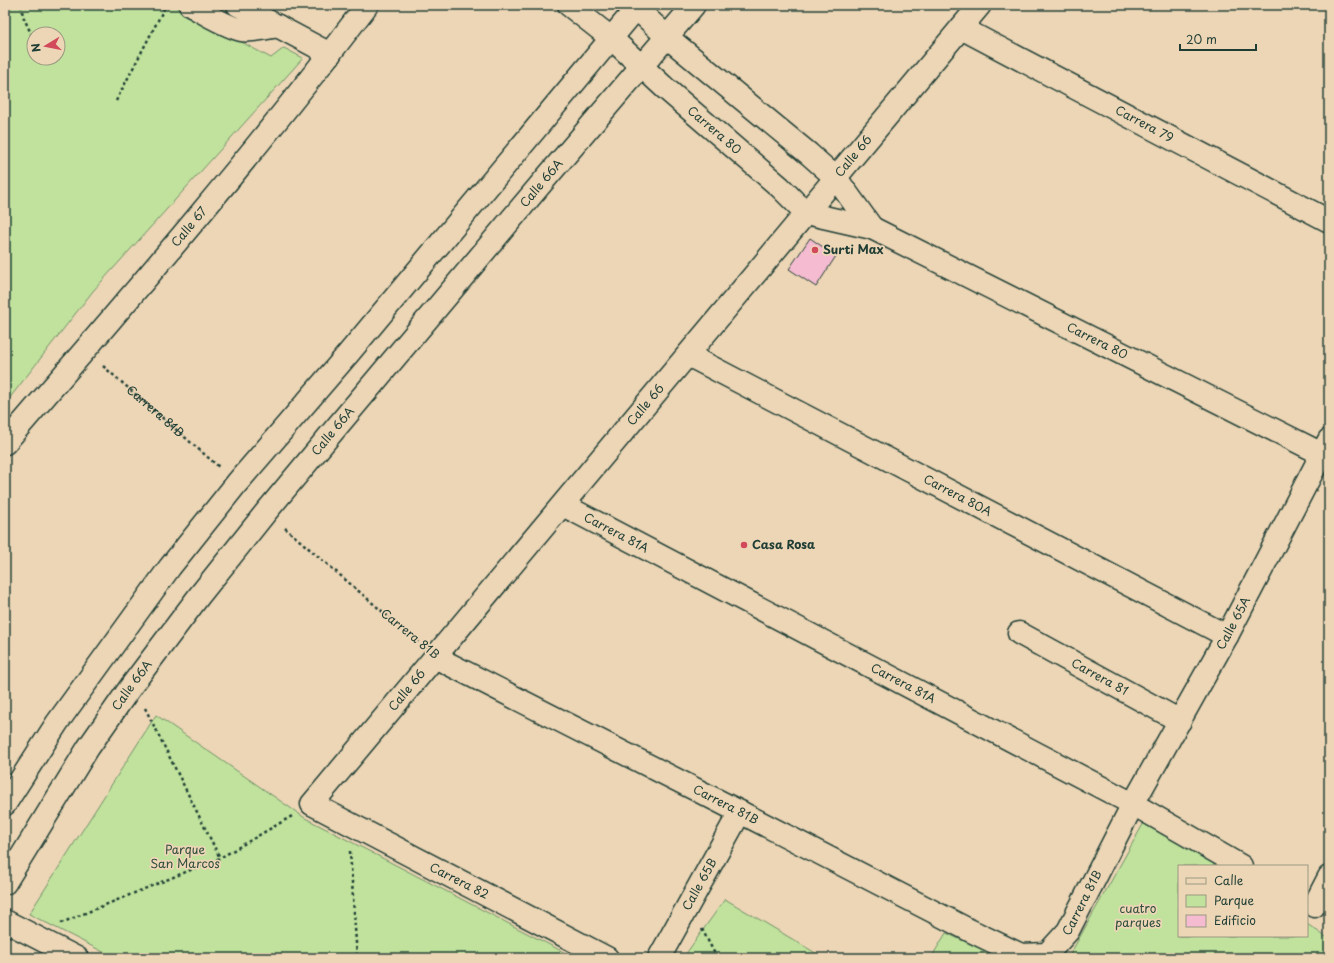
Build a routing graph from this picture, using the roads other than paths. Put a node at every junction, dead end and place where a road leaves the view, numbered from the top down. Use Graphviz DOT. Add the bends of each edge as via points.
graph roads {
  1 [pos="190,5"];
  2 [pos="238,5"];
  3 [pos="367,5"];
  4 [pos="570,5"];
  5 [pos="694,5"];
  6 [pos="980,5"];
  7 [pos="636,6"];
  8 [pos="278,26"];
  9 [pos="961,28"];
  10 [pos="668,36"];
  11 [pos="611,38"];
  12 [pos="330,54"];
  13 [pos="642,66"];
  14 [pos="836,178"];
  15 [pos="806,213"];
  16 [pos="1329,221"];
  17 [pos="872,228"];
  18 [pos="688,355"];
  19 [pos="5,443"];
  20 [pos="1325,447"];
  21 [pos="563,505"];
  22 [pos="1019,633"];
  23 [pos="1227,636"];
  24 [pos="435,657"];
  25 [pos="1180,721"];
  26 [pos="5,804"];
  27 [pos="312,804"];
  28 [pos="1133,804"];
  29 [pos="740,812"];
  30 [pos="1239,865"];
  31 [pos="1329,877"];
  32 [pos="5,883"];
  33 [pos="1317,908"];
  34 [pos="5,921"];
  35 [pos="77,958"];
  36 [pos="607,958"];
  37 [pos="659,958"];
  1 -- 8 [label="street" via="242,30"];
  2 -- 8 [label="street"];
  3 -- 12 [label="street, Calle 67"];
  4 -- 11 [label="street, Carrera 80"];
  5 -- 10 [label="street, Calle 66A"];
  6 -- 9 [label="street, Calle 66"];
  7 -- 10 [label="street, Carrera 80"];
  7 -- 11 [label="street"];
  8 -- 12 [label="street"];
  9 -- 14 [label="street, Calle 66"];
  9 -- 16 [label="street, Carrera 79"];
  10 -- 13 [label="street, Calle 66A"];
  10 -- 14 [label="street, Carrera 80"];
  11 -- 13 [label="street, Carrera 80"];
  11 -- 26 [label="street" via="237,483 180,555 58,723"];
  12 -- 19 [label="street, Calle 67" via="191,224"];
  13 -- 15 [label="street, Carrera 80" via="780,187"];
  13 -- 32 [label="street, Calle 66A" via="335,429 199,596 88,748"];
  14 -- 15 [label="street, Calle 66"];
  14 -- 17 [label="street, Carrera 80"];
  15 -- 17 [label="street, Carrera 80"];
  15 -- 18 [label="street, Calle 66"];
  17 -- 20 [label="street, Carrera 80"];
  18 -- 21 [label="street, Calle 66"];
  18 -- 23 [label="street, Carrera 80A"];
  20 -- 23 [label="street, Calle 65A"];
  21 -- 24 [label="street, Calle 66"];
  21 -- 28 [label="street, Carrera 81A"];
  22 -- 25 [label="street, Carrera 81"];
  23 -- 25 [label="street, Calle 65A"];
  24 -- 27 [label="street, Calle 66"];
  24 -- 29 [label="street, Carrera 81B"];
  25 -- 28 [label="street, Calle 65A"];
  27 -- 36 [label="street, Carrera 82"];
  28 -- 29 [label="street, Carrera 81B" via="1068,931 1047,954 1021,955"];
  28 -- 30 [label="street, Carrera 81A"];
  29 -- 37 [label="street, Calle 65B"];
  31 -- 33 [label="street"];
  34 -- 35 [label="street"];
}
